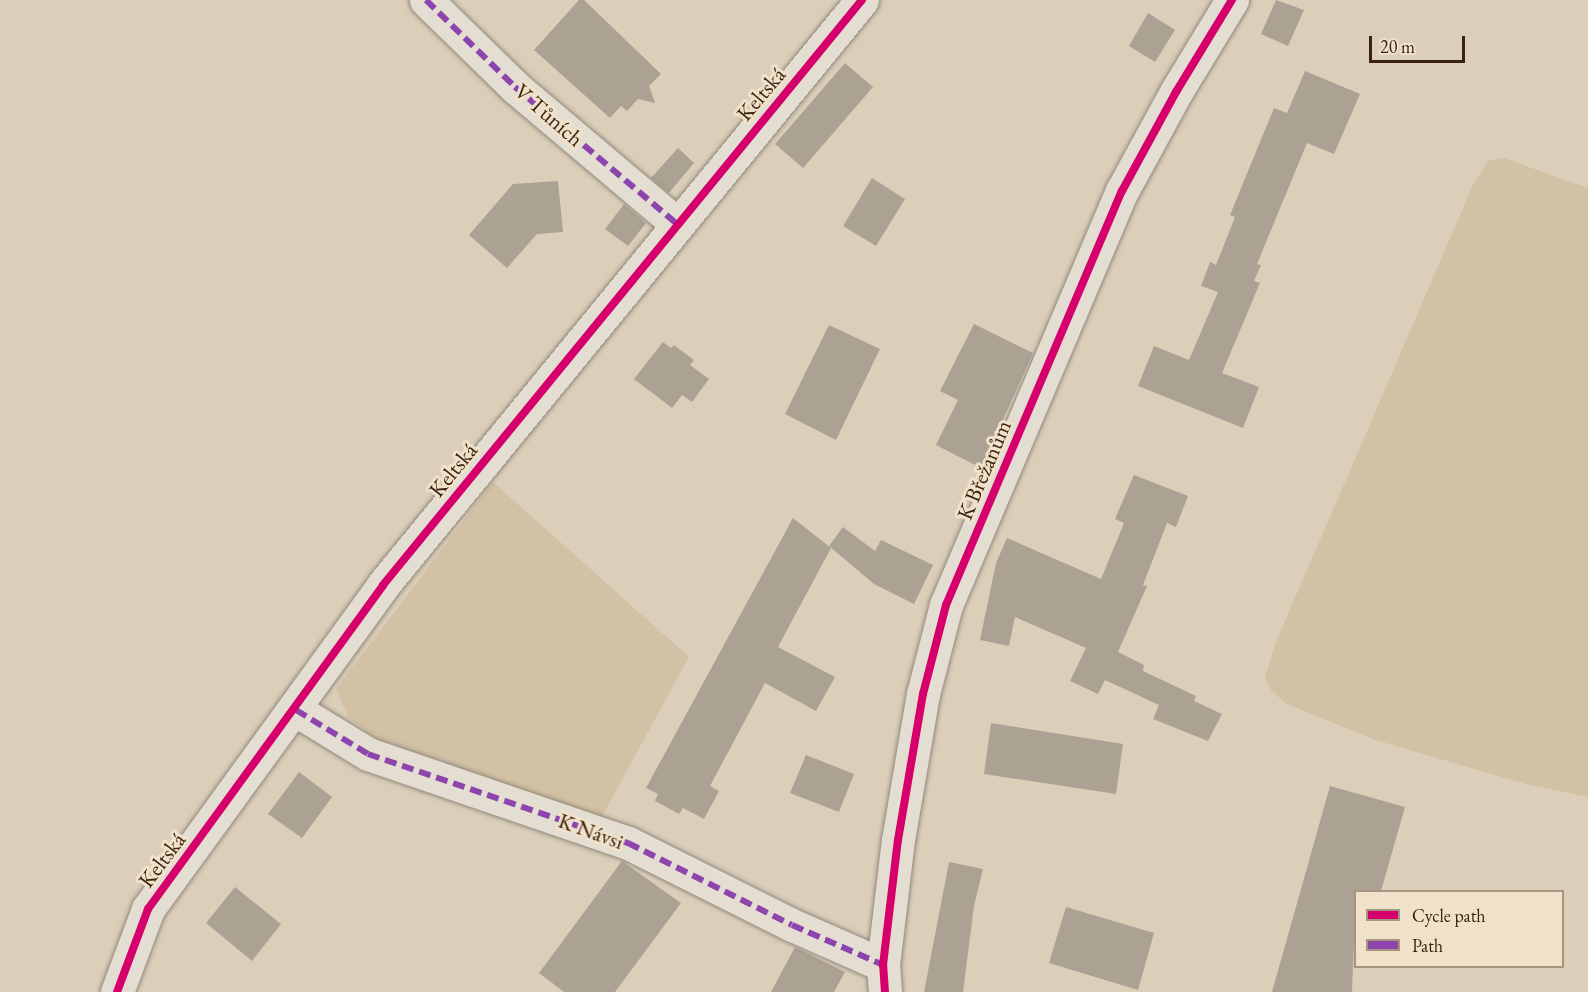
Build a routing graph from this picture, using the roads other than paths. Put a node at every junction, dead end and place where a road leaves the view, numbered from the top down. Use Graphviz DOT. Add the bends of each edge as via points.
graph roads {
  1 [pos="426,0"];
  2 [pos="862,0"];
  3 [pos="1232,0"];
  4 [pos="677,224"];
  5 [pos="296,710"];
  6 [pos="884,978"];
  7 [pos="117,992"];
  1 -- 4 [label="street, V Tůních" via="515,87"];
  2 -- 4 [label="street, Keltská"];
  3 -- 6 [label="street, K Břežanům" via="1122,191 946,605 923,694"];
  4 -- 5 [label="street, Keltská" via="383,585"];
  5 -- 6 [label="street, K Návsi" via="368,754 628,843 792,925"];
  5 -- 7 [label="street, Keltská" via="147,909"];
}
